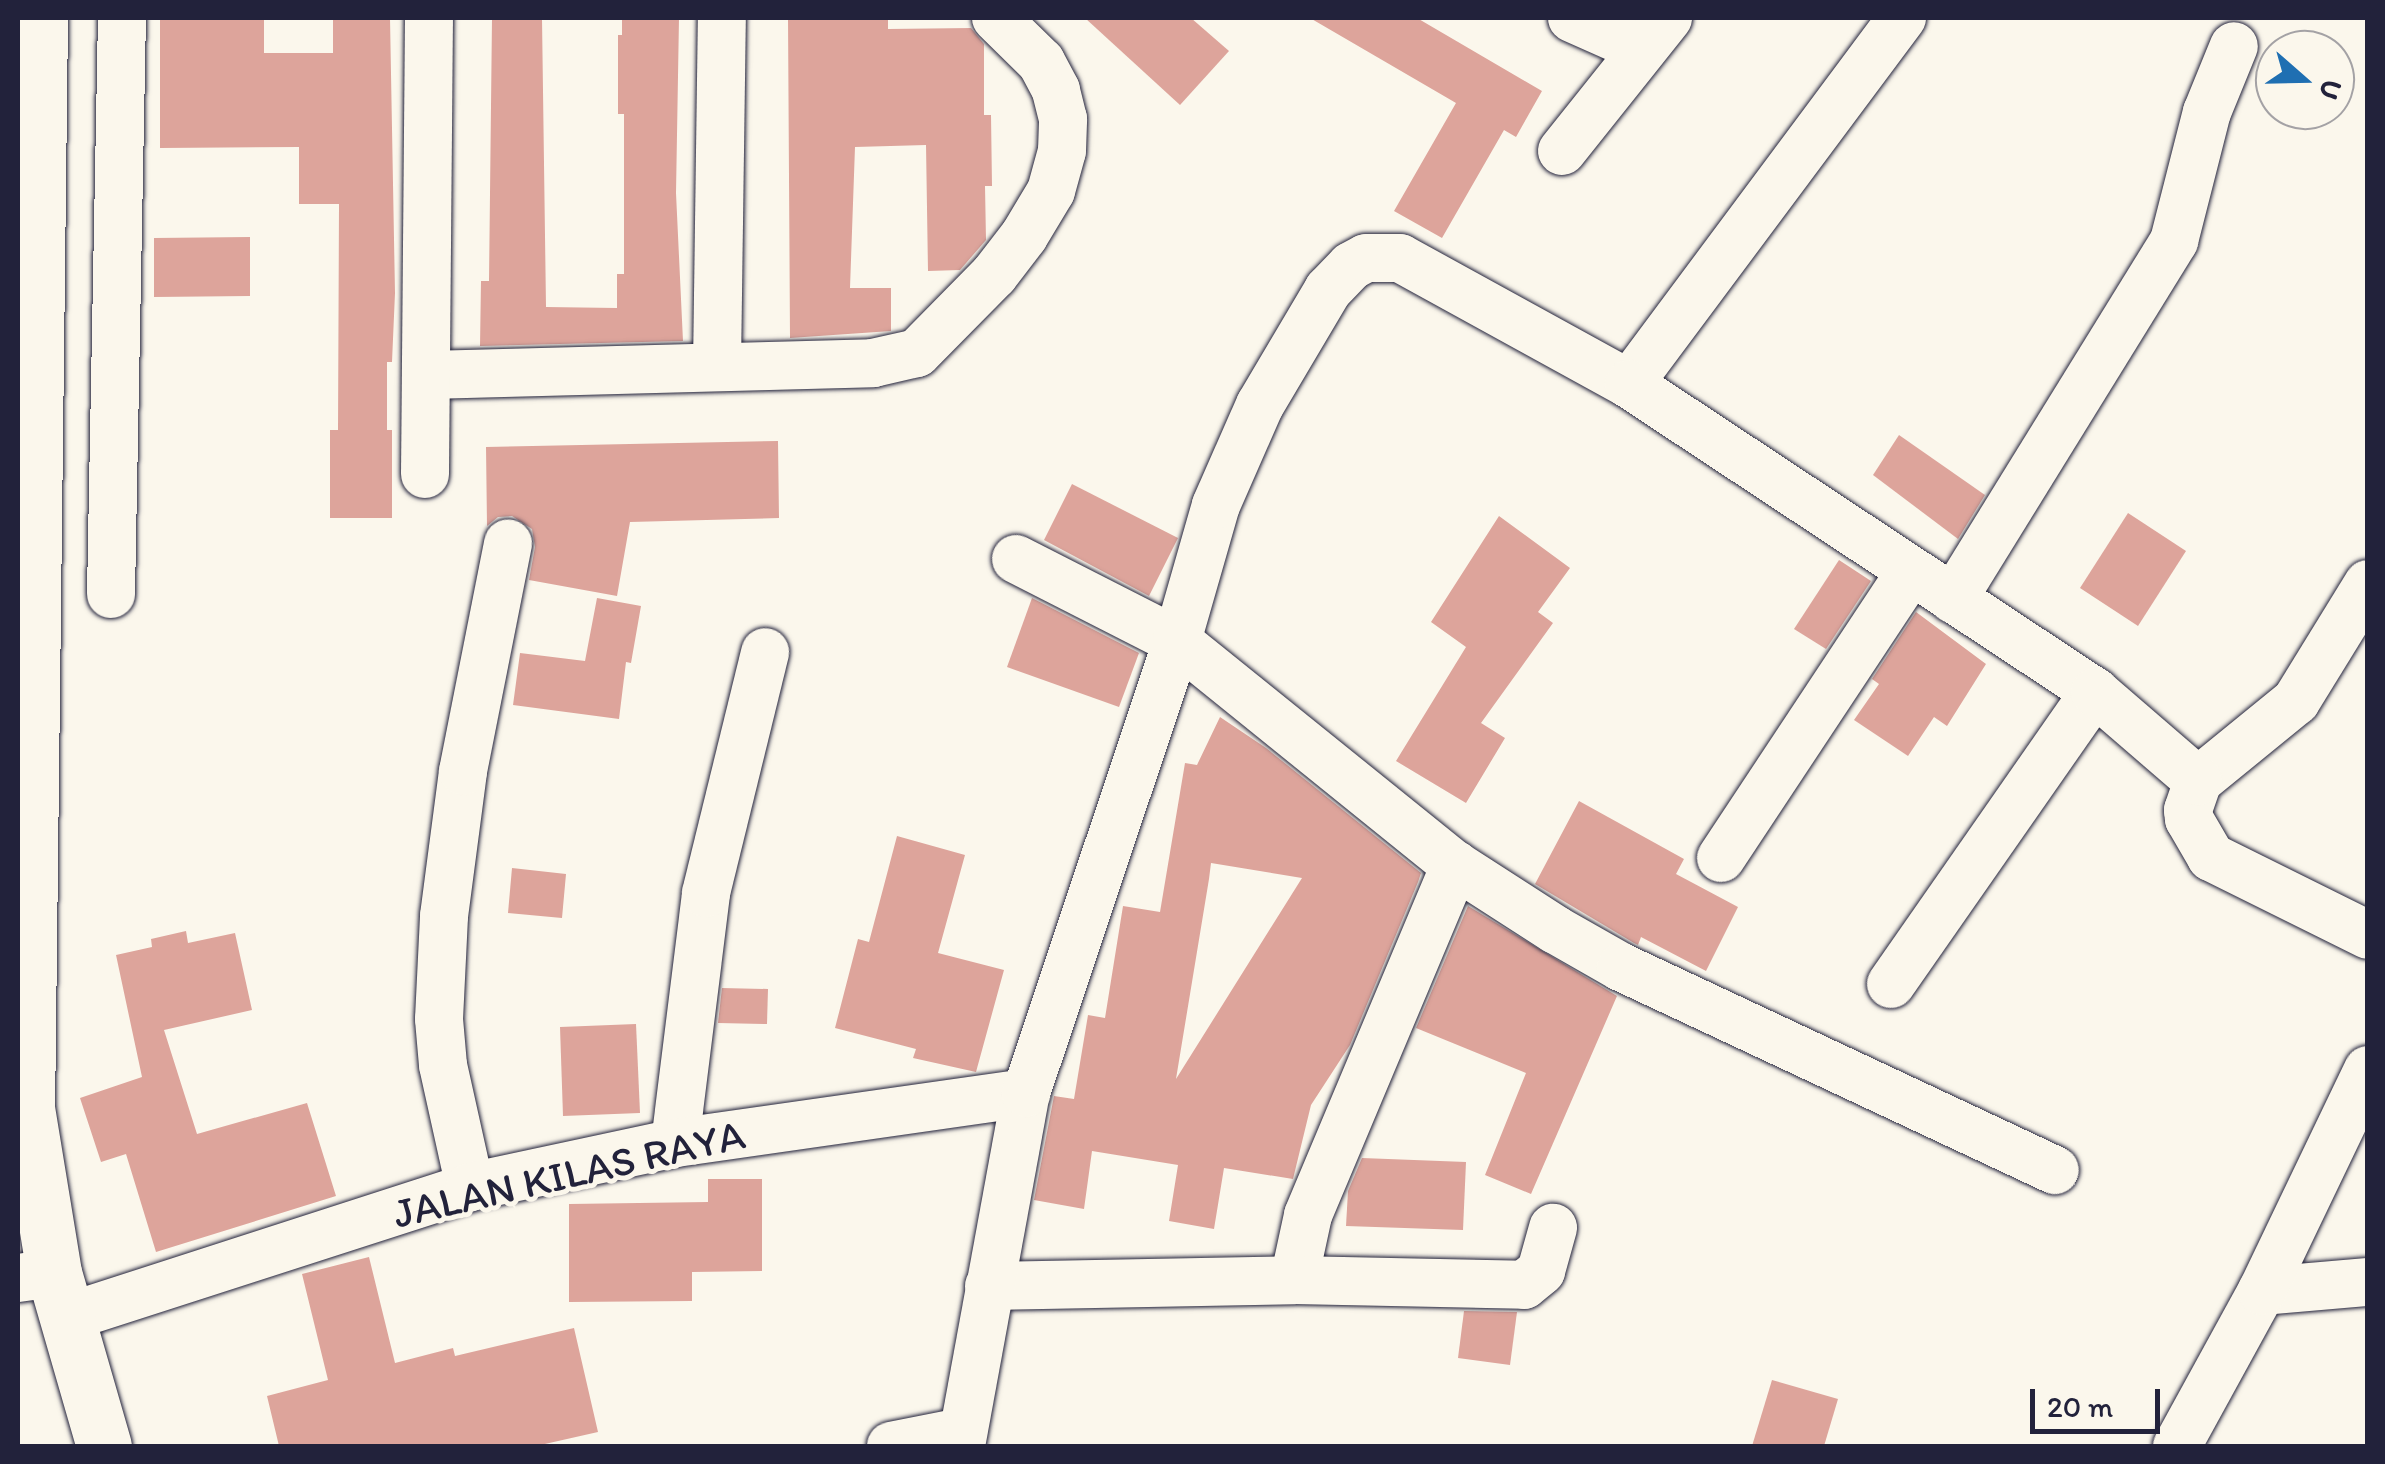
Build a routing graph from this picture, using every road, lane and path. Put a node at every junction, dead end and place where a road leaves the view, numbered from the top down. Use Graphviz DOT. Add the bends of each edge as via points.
graph roads {
  1 [pos="40,18"];
  2 [pos="122,18"];
  3 [pos="429,18"];
  4 [pos="722,18"];
  5 [pos="996,18"];
  6 [pos="1572,18"];
  7 [pos="1902,18"];
  8 [pos="1655,33"];
  9 [pos="2234,46"];
  10 [pos="1562,152"];
  11 [pos="717,366"];
  12 [pos="428,375"];
  13 [pos="1629,384"];
  14 [pos="425,474"];
  15 [pos="508,543"];
  16 [pos="1016,558"];
  17 [pos="1910,572"];
  18 [pos="2368,584"];
  19 [pos="111,594"];
  20 [pos="1953,599"];
  21 [pos="1177,641"];
  22 [pos="765,652"];
  23 [pos="2095,692"];
  24 [pos="2198,781"];
  25 [pos="1720,858"];
  26 [pos="1455,865"];
  27 [pos="2368,935"];
  28 [pos="1892,984"];
  29 [pos="2368,1070"];
  30 [pos="1026,1093"];
  31 [pos="22,1108"];
  32 [pos="674,1143"];
  33 [pos="2055,1170"];
  34 [pos="470,1186"];
  35 [pos="1553,1228"];
  36 [pos="1294,1280"];
  37 [pos="2368,1282"];
  38 [pos="988,1286"];
  39 [pos="46,1290"];
  40 [pos="2262,1291"];
  41 [pos="961,1439"];
  42 [pos="104,1446"];
  43 [pos="890,1446"];
  44 [pos="2177,1446"];
  1 -- 31 [label="street"];
  2 -- 19 [label="street"];
  3 -- 12 [label="street"];
  4 -- 11 [label="street"];
  5 -- 11 [label="street" via="1041,62 1063,119 1051,192 994,275 932,343 900,360"];
  6 -- 8 [label="street"];
  7 -- 13 [label="street"];
  8 -- 10 [label="street"];
  9 -- 20 [label="street" via="2207,112 2174,241"];
  11 -- 12 [label="street"];
  12 -- 14 [label="street"];
  13 -- 17 [label="street"];
  13 -- 21 [label="street" via="1400,258 1366,258 1351,266 1328,290 1260,406 1216,505"];
  15 -- 34 [label="street" via="463,770 443,933 443,1066"];
  16 -- 21 [label="street"];
  17 -- 20 [label="street"];
  17 -- 25 [label="street"];
  18 -- 24 [label="street" via="2296,702"];
  20 -- 23 [label="street"];
  21 -- 26 [label="street"];
  21 -- 30 [label="street"];
  22 -- 32 [label="street" via="706,893"];
  23 -- 24 [label="street"];
  23 -- 28 [label="street"];
  24 -- 27 [label="street" via="2189,820 2211,857"];
  26 -- 33 [label="street" via="1621,968"];
  26 -- 36 [label="street" via="1308,1215"];
  29 -- 40 [label="street"];
  30 -- 32 [label="street, JALAN KILAS RAYA"];
  30 -- 38 [label="street"];
  31 -- 39 [label="street"];
  32 -- 34 [label="street, JALAN KILAS RAYA"];
  34 -- 39 [label="street, JALAN KILAS RAYA"];
  35 -- 36 [label="street" via="1541,1271 1524,1285"];
  36 -- 38 [label="street"];
  37 -- 40 [label="street"];
  38 -- 41 [label="street"];
  39 -- 42 [label="street"];
  40 -- 44 [label="street"];
  41 -- 43 [label="street"];
}
